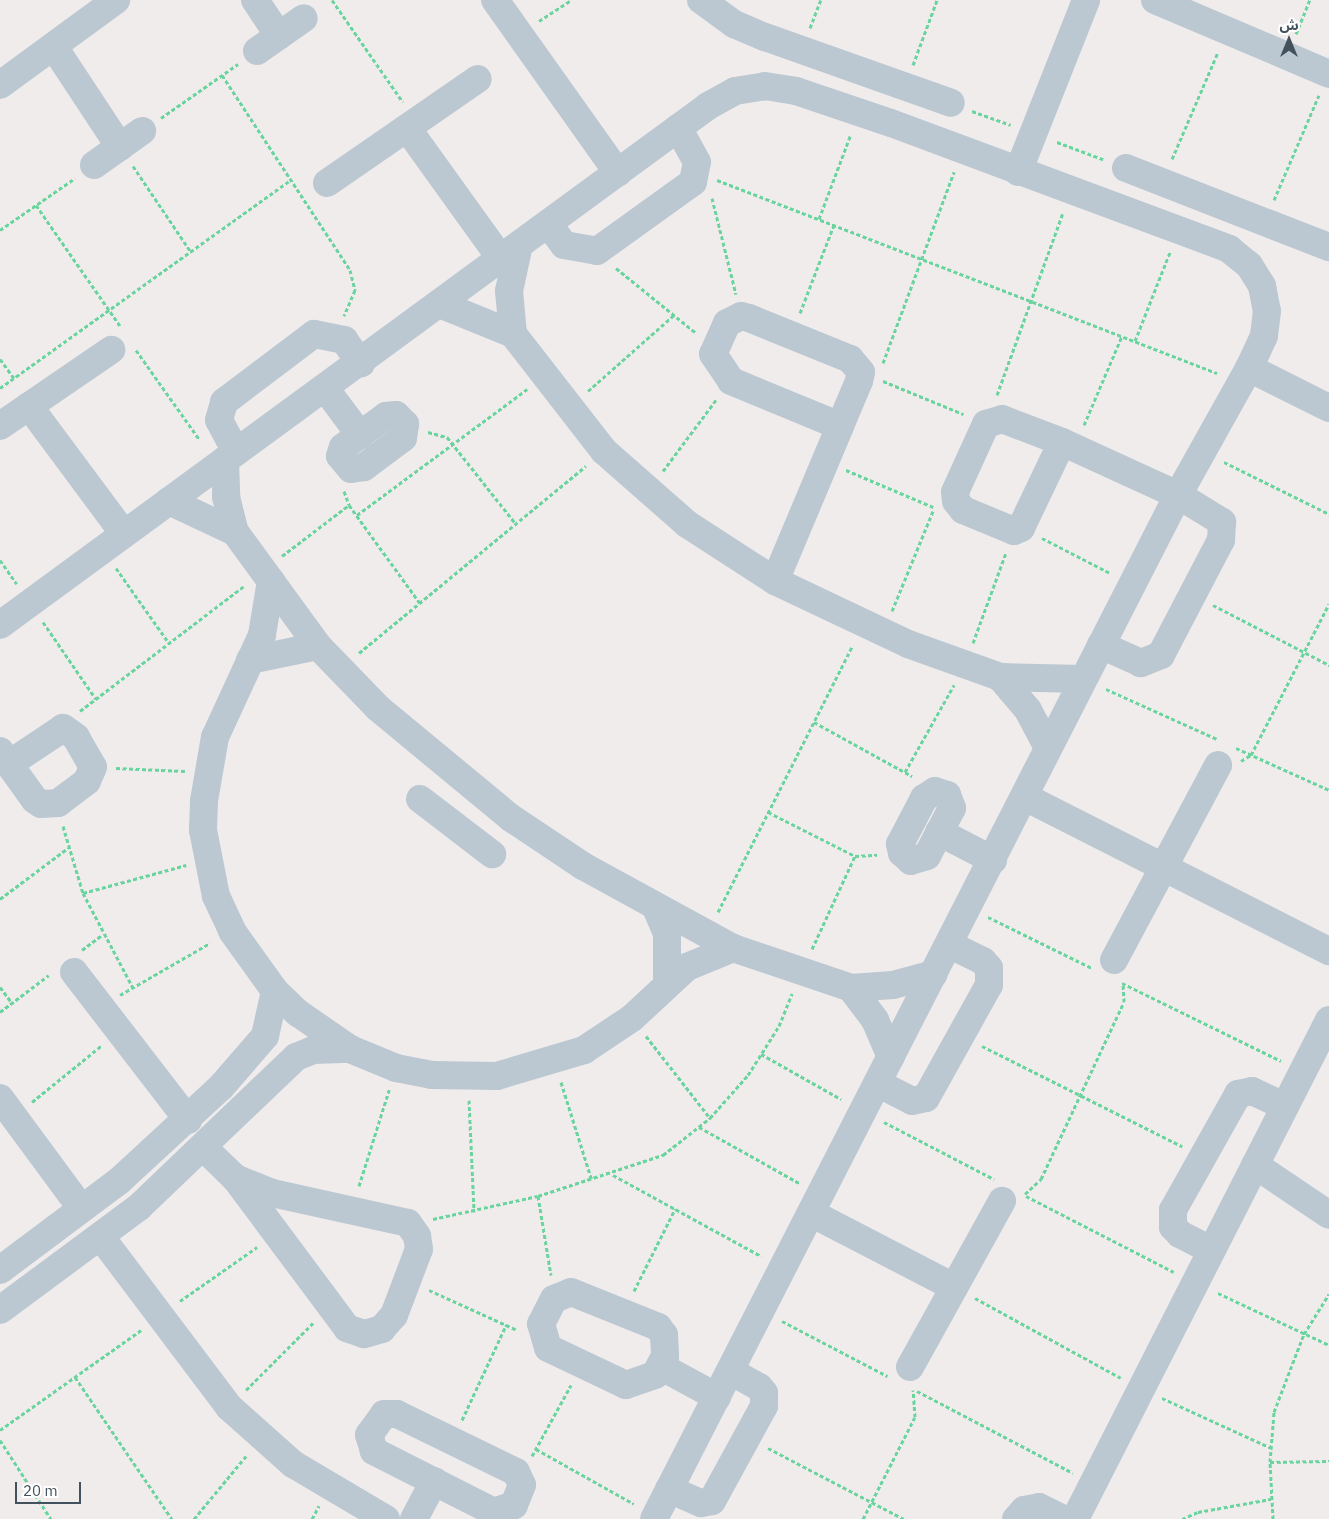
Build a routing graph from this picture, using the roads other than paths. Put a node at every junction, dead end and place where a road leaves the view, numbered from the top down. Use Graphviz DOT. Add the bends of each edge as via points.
graph roads {
  1 [pos="116,0"];
  2 [pos="255,0"];
  3 [pos="495,0"];
  4 [pos="701,0"];
  5 [pos="1086,0"];
  6 [pos="1155,0"];
  7 [pos="304,18"];
  8 [pos="279,36"];
  9 [pos="54,46"];
  10 [pos="257,51"];
  11 [pos="1328,74"];
  12 [pos="478,79"];
  13 [pos="0,86"];
  14 [pos="905,87"];
  15 [pos="951,104"];
  16 [pos="891,123"];
  17 [pos="412,124"];
  18 [pos="678,128"];
  19 [pos="142,131"];
  20 [pos="120,147"];
  21 [pos="94,165"];
  22 [pos="1126,168"];
  23 [pos="1018,172"];
  24 [pos="618,173"];
  25 [pos="326,183"];
  26 [pos="1168,184"];
  27 [pos="549,225"];
  28 [pos="1168,227"];
  29 [pos="1329,247"];
  30 [pos="510,255"];
  31 [pos="442,305"];
  32 [pos="513,334"];
  33 [pos="111,350"];
  34 [pos="361,363"];
  35 [pos="1245,375"];
  36 [pos="325,388"];
  37 [pos="29,406"];
  38 [pos="1329,408"];
  39 [pos="0,426"];
  40 [pos="840,426"];
  41 [pos="360,435"];
  42 [pos="1069,445"];
  43 [pos="231,456"];
  44 [pos="1178,495"];
  45 [pos="169,501"];
  46 [pos="235,532"];
  47 [pos="113,542"];
  48 [pos="267,576"];
  49 [pos="775,581"];
  50 [pos="1,621"];
  51 [pos="1101,645"];
  52 [pos="318,646"];
  53 [pos="250,660"];
  54 [pos="1000,677"];
  55 [pos="1083,679"];
  56 [pos="1048,748"];
  57 [pos="1225,751"];
  58 [pos="5,757"];
  59 [pos="478,792"];
  60 [pos="1025,797"];
  61 [pos="420,799"];
  62 [pos="452,824"];
  63 [pos="939,832"];
  64 [pos="492,854"];
  65 [pos="993,860"];
  66 [pos="1164,868"];
  67 [pos="658,910"];
  68 [pos="950,945"];
  69 [pos="733,948"];
  70 [pos="1329,952"];
  71 [pos="74,972"];
  72 [pos="934,974"];
  73 [pos="1113,974"];
  74 [pos="667,982"];
  75 [pos="851,988"];
  76 [pos="275,991"];
  77 [pos="1329,1020"];
  78 [pos="350,1049"];
  79 [pos="892,1057"];
  80 [pos="879,1084"];
  81 [pos="1284,1106"];
  82 [pos="7,1107"];
  83 [pos="188,1120"];
  84 [pos="204,1148"];
  85 [pos="1255,1165"];
  86 [pos="235,1178"];
  87 [pos="1010,1192"];
  88 [pos="815,1204"];
  89 [pos="81,1208"];
  90 [pos="1329,1215"];
  91 [pos="101,1237"];
  92 [pos="1211,1250"];
  93 [pos="0,1270"];
  94 [pos="954,1287"];
  95 [pos="0,1310"];
  96 [pos="660,1366"];
  97 [pos="730,1372"];
  98 [pos="906,1381"];
  99 [pos="717,1397"];
  100 [pos="434,1481"];
  101 [pos="669,1489"];
  102 [pos="345,1510"];
  103 [pos="654,1518"];
  104 [pos="386,1519"];
  105 [pos="414,1519"];
  106 [pos="1016,1519"];
  107 [pos="1064,1519"];
  108 [pos="1075,1519"];
  1 -- 9 [label="street"];
  2 -- 8 [label="street"];
  3 -- 24 [label="street"];
  4 -- 14 [label="street" via="742,27"];
  5 -- 23 [label="street"];
  6 -- 11 [label="street"];
  7 -- 8 [label="street"];
  8 -- 10 [label="street"];
  9 -- 13 [label="street"];
  9 -- 20 [label="street"];
  12 -- 17 [label="street"];
  14 -- 15 [label="street"];
  14 -- 16 [label="street"];
  16 -- 18 [label="street" via="796,91 765,86 735,91"];
  16 -- 23 [label="street"];
  17 -- 25 [label="street"];
  17 -- 30 [label="street"];
  18 -- 24 [label="street"];
  18 -- 27 [label="street" via="701,173 692,182 597,251 584,252 564,245"];
  19 -- 20 [label="street"];
  20 -- 21 [label="street"];
  22 -- 26 [label="street"];
  23 -- 28 [label="street"];
  24 -- 27 [label="street"];
  26 -- 28 [label="street"];
  26 -- 29 [label="street"];
  27 -- 30 [label="street"];
  28 -- 35 [label="street" via="1229,249 1249,264 1262,286 1267,311 1264,336"];
  30 -- 31 [label="street"];
  30 -- 32 [label="street"];
  31 -- 32 [label="street"];
  31 -- 34 [label="street"];
  32 -- 49 [label="street" via="604,451 647,491 729,555"];
  33 -- 37 [label="street"];
  34 -- 36 [label="street"];
  34 -- 43 [label="street" via="344,340 334,335 314,334 224,402 219,420"];
  35 -- 38 [label="street"];
  35 -- 44 [label="street"];
  36 -- 41 [label="street"];
  36 -- 43 [label="street"];
  37 -- 39 [label="street"];
  37 -- 47 [label="street"];
  40 -- 40 [label="street" via="869,375 850,359 742,316 727,322 714,348 715,361 731,381"];
  40 -- 49 [label="street"];
  41 -- 41 [label="street" via="391,414 401,419 405,434 364,467 351,469 341,452"];
  42 -- 42 [label="street" via="1018,529 945,504 954,492 986,424 1002,419"];
  42 -- 44 [label="street"];
  43 -- 45 [label="street"];
  43 -- 46 [label="street" via="226,497"];
  44 -- 51 [label="street"];
  44 -- 51 [label="street" via="1222,522 1221,540 1155,660 1141,663"];
  45 -- 46 [label="street"];
  45 -- 47 [label="street"];
  46 -- 48 [label="street"];
  47 -- 50 [label="street"];
  48 -- 52 [label="street"];
  48 -- 53 [label="street" via="267,617"];
  49 -- 54 [label="street" via="872,629"];
  51 -- 55 [label="street"];
  52 -- 53 [label="street"];
  52 -- 59 [label="street"];
  53 -- 76 [label="street" via="228,701 208,772 203,830 206,859 232,931"];
  54 -- 55 [label="street"];
  54 -- 56 [label="street" via="1028,710"];
  55 -- 56 [label="street"];
  56 -- 60 [label="street"];
  57 -- 66 [label="street"];
  58 -- 58 [label="street" via="35,800 58,803 87,781 93,767 71,730 55,730"];
  59 -- 62 [label="street"];
  59 -- 67 [label="street" via="583,866"];
  60 -- 65 [label="street"];
  60 -- 66 [label="street"];
  61 -- 62 [label="street"];
  62 -- 64 [label="street"];
  63 -- 63 [label="street" via="952,803 947,795 935,791 926,795 900,849 911,861 922,860"];
  63 -- 65 [label="street"];
  65 -- 68 [label="street"];
  66 -- 70 [label="street"];
  66 -- 73 [label="street"];
  67 -- 69 [label="street"];
  67 -- 74 [label="street" via="667,933"];
  68 -- 72 [label="street"];
  68 -- 80 [label="street" via="989,968 989,985 926,1098 912,1101"];
  69 -- 74 [label="street" via="687,967"];
  69 -- 75 [label="street"];
  71 -- 83 [label="street"];
  72 -- 75 [label="street" via="893,985"];
  72 -- 79 [label="street"];
  74 -- 78 [label="street" via="632,1018 584,1050 555,1062 498,1076 468,1077 396,1068"];
  75 -- 79 [label="street" via="875,1020"];
  76 -- 78 [label="street" via="323,1033"];
  76 -- 83 [label="street" via="265,1036"];
  77 -- 81 [label="street"];
  78 -- 84 [label="street" via="313,1050 296,1057"];
  79 -- 80 [label="street"];
  80 -- 88 [label="street"];
  81 -- 85 [label="street"];
  81 -- 92 [label="street" via="1252,1091 1238,1094 1202,1156 1172,1218 1180,1234"];
  82 -- 89 [label="street"];
  83 -- 89 [label="street"];
  84 -- 86 [label="street"];
  84 -- 91 [label="street"];
  85 -- 90 [label="street"];
  85 -- 92 [label="street"];
  86 -- 86 [label="street" via="347,1328 364,1334 382,1329 394,1315 419,1249 417,1236 408,1223 352,1208 272,1193"];
  87 -- 94 [label="street"];
  88 -- 94 [label="street"];
  88 -- 97 [label="street"];
  89 -- 93 [label="street"];
  91 -- 95 [label="street"];
  91 -- 102 [label="street" via="229,1407"];
  92 -- 108 [label="street"];
  94 -- 98 [label="street"];
  96 -- 96 [label="street" via="666,1356 664,1335 658,1327 581,1293 572,1292 554,1299 541,1324 542,1341 548,1348 626,1385 646,1382"];
  96 -- 99 [label="street"];
  97 -- 99 [label="street"];
  97 -- 101 [label="street" via="764,1392 764,1406 748,1437 712,1501 701,1503"];
  99 -- 101 [label="street"];
  100 -- 100 [label="street" via="501,1512 518,1498 520,1478 390,1412 378,1418 369,1435 374,1451"];
  100 -- 105 [label="street"];
  101 -- 103 [label="street"];
  102 -- 104 [label="street"];
  106 -- 107 [label="street" via="1024,1510 1038,1507"];
}
